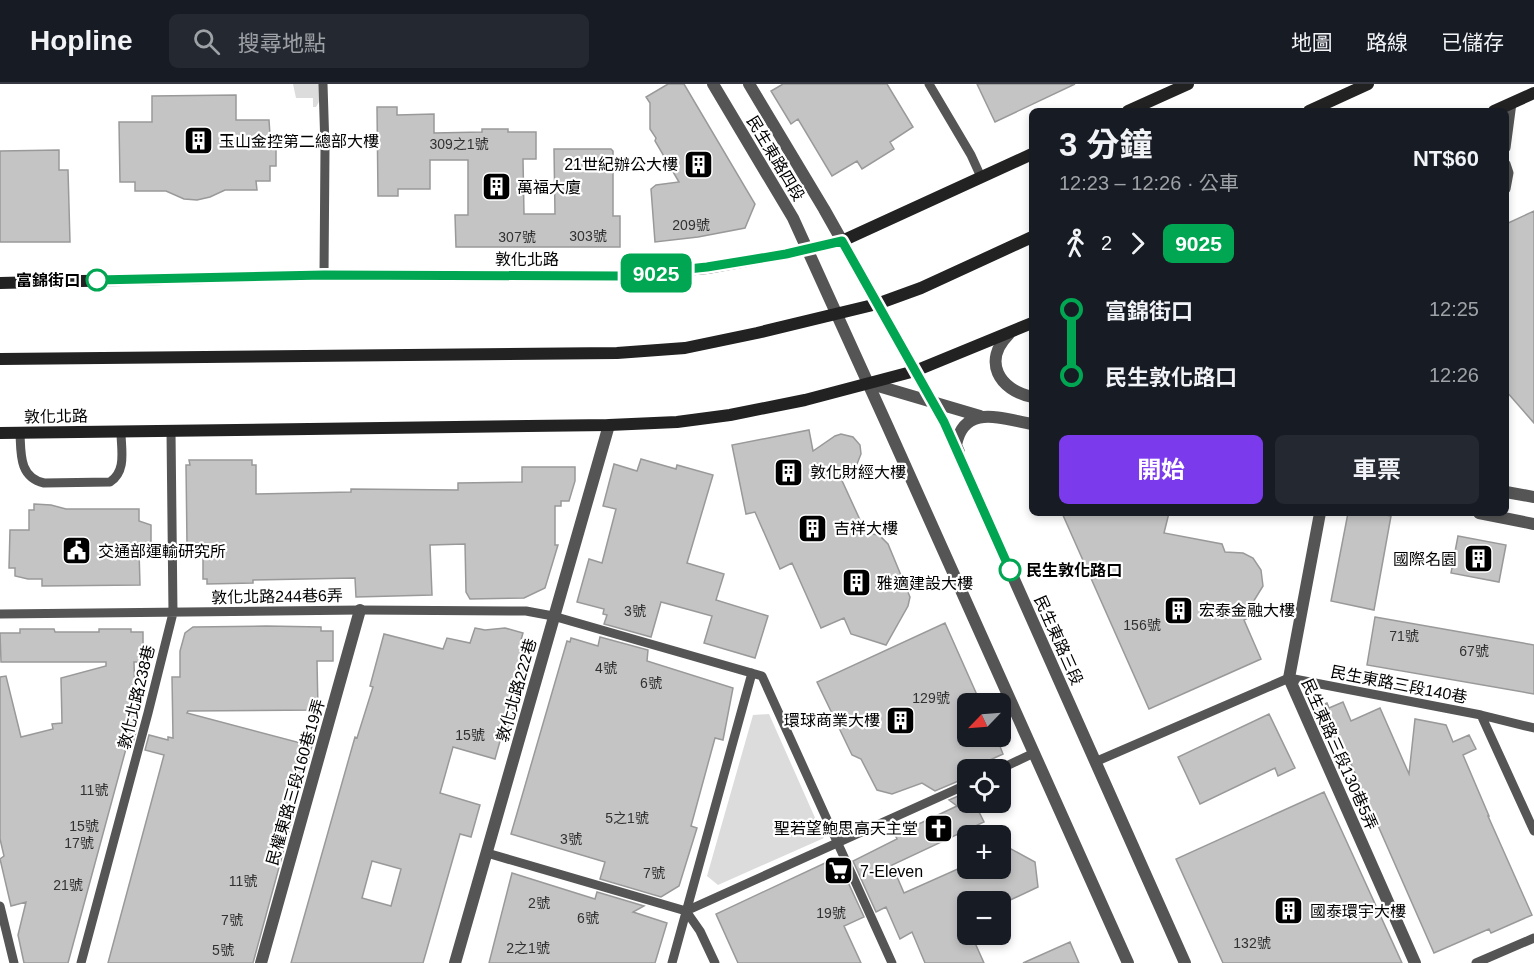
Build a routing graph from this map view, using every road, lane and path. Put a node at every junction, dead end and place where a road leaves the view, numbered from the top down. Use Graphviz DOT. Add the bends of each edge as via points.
graph roads {
  1 [pos="323,84"];
  2 [pos="713,84"];
  3 [pos="749,84"];
  4 [pos="929,84"];
  5 [pos="1188,84"];
  6 [pos="1368,84"];
  7 [pos="1534,93"];
  8 [pos="1512,103"];
  9 [pos="1135,108"];
  10 [pos="1315,108"];
  11 [pos="1501,108"];
  12 [pos="1509,126"];
  13 [pos="1029,155"];
  14 [pos="981,177"];
  15 [pos="1029,238"];
  16 [pos="842,241"];
  17 [pos="807,250"];
  18 [pos="324,275"];
  19 [pos="0,283"];
  20 [pos="877,304"];
  21 [pos="837,314"];
  22 [pos="1029,324"];
  23 [pos="1009,334"];
  24 [pos="0,359"];
  25 [pos="915,371"];
  26 [pos="868,383"];
  27 [pos="1029,396"];
  28 [pos="933,403"];
  29 [pos="980,416"];
  30 [pos="1029,424"];
  31 [pos="609,425"];
  32 [pos="171,431"];
  33 [pos="121,432"];
  34 [pos="0,433"];
  35 [pos="20,433"];
  36 [pos="962,463"];
  37 [pos="1509,493"];
  38 [pos="1534,497"];
  39 [pos="1319,516"];
  40 [pos="1494,516"];
  41 [pos="1534,524"];
  42 [pos="360,610"];
  43 [pos="173,613"];
  44 [pos="0,614"];
  45 [pos="553,616"];
  46 [pos="752,673"];
  47 [pos="1289,678"];
  48 [pos="1480,715"];
  49 [pos="1534,728"];
  50 [pos="1034,753"];
  51 [pos="1095,762"];
  52 [pos="1011,764"];
  53 [pos="957,789"];
  54 [pos="1534,831"];
  55 [pos="838,843"];
  56 [pos="487,853"];
  57 [pos="0,906"];
  58 [pos="686,911"];
  59 [pos="1534,938"];
  60 [pos="14,963"];
  61 [pos="81,963"];
  62 [pos="261,963"];
  63 [pos="455,963"];
  64 [pos="672,963"];
  65 [pos="714,963"];
  66 [pos="892,963"];
  67 [pos="1128,963"];
  68 [pos="1185,963"];
  69 [pos="1415,963"];
  70 [pos="1476,963"];
  1 -- 18 [label="lane"];
  2 -- 17 [label="street, 民生東路四段" via="793,218"];
  3 -- 16 [label="street, 民生東路四段"];
  4 -- 14 [label="lane"];
  5 -- 9 [label="main road"];
  6 -- 10 [label="main road"];
  7 -- 8 [label="main road"];
  8 -- 11 [label="main road"];
  8 -- 12 [label="lane"];
  13 -- 14 [label="main road, 敦化北路"];
  14 -- 16 [label="main road, 敦化北路"];
  15 -- 20 [label="main road"];
  16 -- 17 [label="main road, 敦化北路"];
  16 -- 20 [label="street, 民生東路三段"];
  17 -- 18 [label="main road, 敦化北路" via="621,276"];
  17 -- 21 [label="street"];
  18 -- 19 [label="main road, 敦化北路"];
  20 -- 21 [label="main road"];
  20 -- 25 [label="street, 民生東路三段"];
  21 -- 24 [label="main road" via="685,348 616,353"];
  21 -- 26 [label="street"];
  22 -- 23 [label="main road, 敦化北路"];
  23 -- 25 [label="main road, 敦化北路"];
  23 -- 27 [label="street" via="997,350 997,369 1006,386"];
  25 -- 26 [label="main road, 敦化北路"];
  25 -- 28 [label="street, 民生東路三段"];
  26 -- 28 [label="street"];
  26 -- 31 [label="main road, 敦化北路" via="730,415"];
  26 -- 50 [label="street"];
  28 -- 29 [label="street"];
  28 -- 36 [label="street, 民生東路三段"];
  29 -- 30 [label="street"];
  29 -- 36 [label="street" via="970,420 958,435 956,445"];
  31 -- 32 [label="main road, 敦化北路"];
  31 -- 45 [label="street, 敦化北路222巷"];
  32 -- 33 [label="main road, 敦化北路"];
  32 -- 43 [label="lane, 敦化北路238巷"];
  33 -- 35 [label="main road, 敦化北路"];
  33 -- 35 [label="lane" via="121,469 110,482 44,483 34,481 26,471"];
  34 -- 35 [label="main road, 敦化北路"];
  36 -- 51 [label="street, 民生東路三段"];
  37 -- 38 [label="street"];
  39 -- 47 [label="street, 民生東路三段130巷5弄"];
  40 -- 41 [label="street"];
  42 -- 43 [label="lane, 敦化北路244巷6弄"];
  42 -- 45 [label="lane, 敦化北路244巷6弄" via="526,611"];
  42 -- 62 [label="street, 民權東路三段160巷19弄"];
  43 -- 44 [label="lane, 敦化北路244巷6弄"];
  43 -- 61 [label="lane, 敦化北路238巷"];
  45 -- 46 [label="lane, 敦化北路244巷6弄"];
  45 -- 56 [label="street, 敦化北路222巷"];
  46 -- 55 [label="lane" via="762,676"];
  46 -- 58 [label="lane"];
  47 -- 48 [label="lane, 民生東路三段140巷"];
  47 -- 51 [label="lane"];
  47 -- 69 [label="street, 民生東路三段130巷5弄"];
  48 -- 49 [label="lane, 民生東路三段140巷"];
  48 -- 54 [label="lane"];
  50 -- 52 [label="lane"];
  50 -- 67 [label="street"];
  51 -- 68 [label="street, 民生東路三段"];
  53 -- 55 [label="lane"];
  55 -- 58 [label="lane"];
  55 -- 66 [label="lane"];
  56 -- 58 [label="lane"];
  56 -- 63 [label="street, 敦化北路222巷"];
  57 -- 60 [label="lane"];
  58 -- 64 [label="lane"];
  58 -- 65 [label="lane"];
  59 -- 70 [label="lane"];
}
